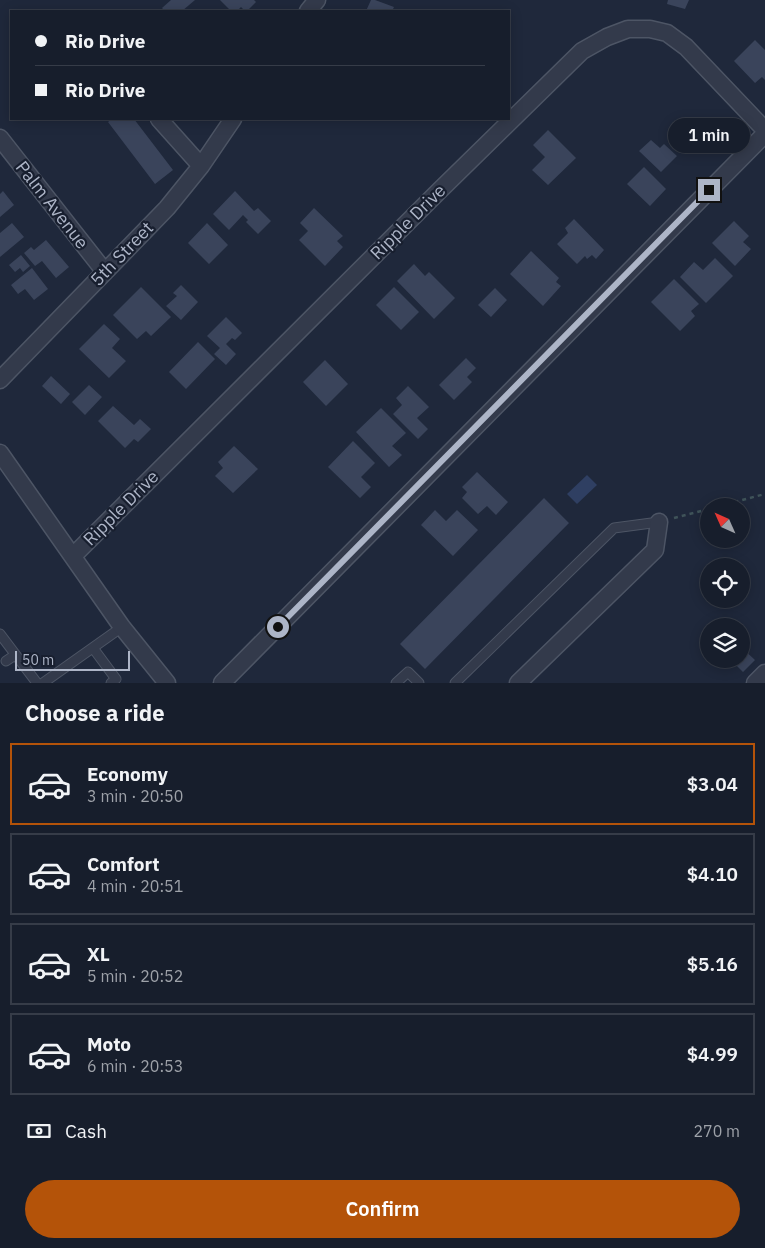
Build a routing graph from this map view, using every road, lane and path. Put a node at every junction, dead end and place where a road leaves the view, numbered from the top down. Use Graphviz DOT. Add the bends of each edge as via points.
graph roads {
  1 [pos="317,0"];
  2 [pos="309,10"];
  3 [pos="160,120"];
  4 [pos="232,120"];
  5 [pos="765,132"];
  6 [pos="0,138"];
  7 [pos="201,166"];
  8 [pos="105,272"];
  9 [pos="0,380"];
  10 [pos="0,453"];
  11 [pos="765,494"];
  12 [pos="750,498"];
  13 [pos="700,511"];
  14 [pos="659,522"];
  15 [pos="73,556"];
  16 [pos="122,627"];
  17 [pos="1,637"];
  18 [pos="93,648"];
  19 [pos="15,655"];
  20 [pos="6,661"];
  21 [pos="765,673"];
  22 [pos="115,682"];
  23 [pos="37,683"];
  24 [pos="43,683"];
  25 [pos="167,683"];
  26 [pos="222,683"];
  27 [pos="396,683"];
  28 [pos="419,683"];
  29 [pos="455,683"];
  30 [pos="518,683"];
  31 [pos="755,683"];
  1 -- 2 [label="street"];
  3 -- 7 [label="street"];
  4 -- 7 [label="street, 5th Street"];
  5 -- 15 [label="street, Ripple Drive" via="686,47 667,33 628,29 582,51"];
  5 -- 26 [label="street"];
  6 -- 8 [label="street, Palm Avenue"];
  7 -- 8 [label="street, 5th Street" via="167,208"];
  8 -- 9 [label="street, 5th Street"];
  10 -- 15 [label="street"];
  11 -- 12 [label="path"];
  13 -- 14 [label="path"];
  14 -- 29 [label="lane" via="614,528"];
  14 -- 30 [label="street" via="655,550"];
  15 -- 16 [label="street"];
  16 -- 18 [label="lane"];
  16 -- 25 [label="street"];
  17 -- 19 [label="lane"];
  18 -- 22 [label="lane"];
  18 -- 24 [label="lane"];
  19 -- 20 [label="lane"];
  19 -- 23 [label="lane"];
  21 -- 31 [label="street"];
  27 -- 28 [label="lane" via="408,672"];
}
